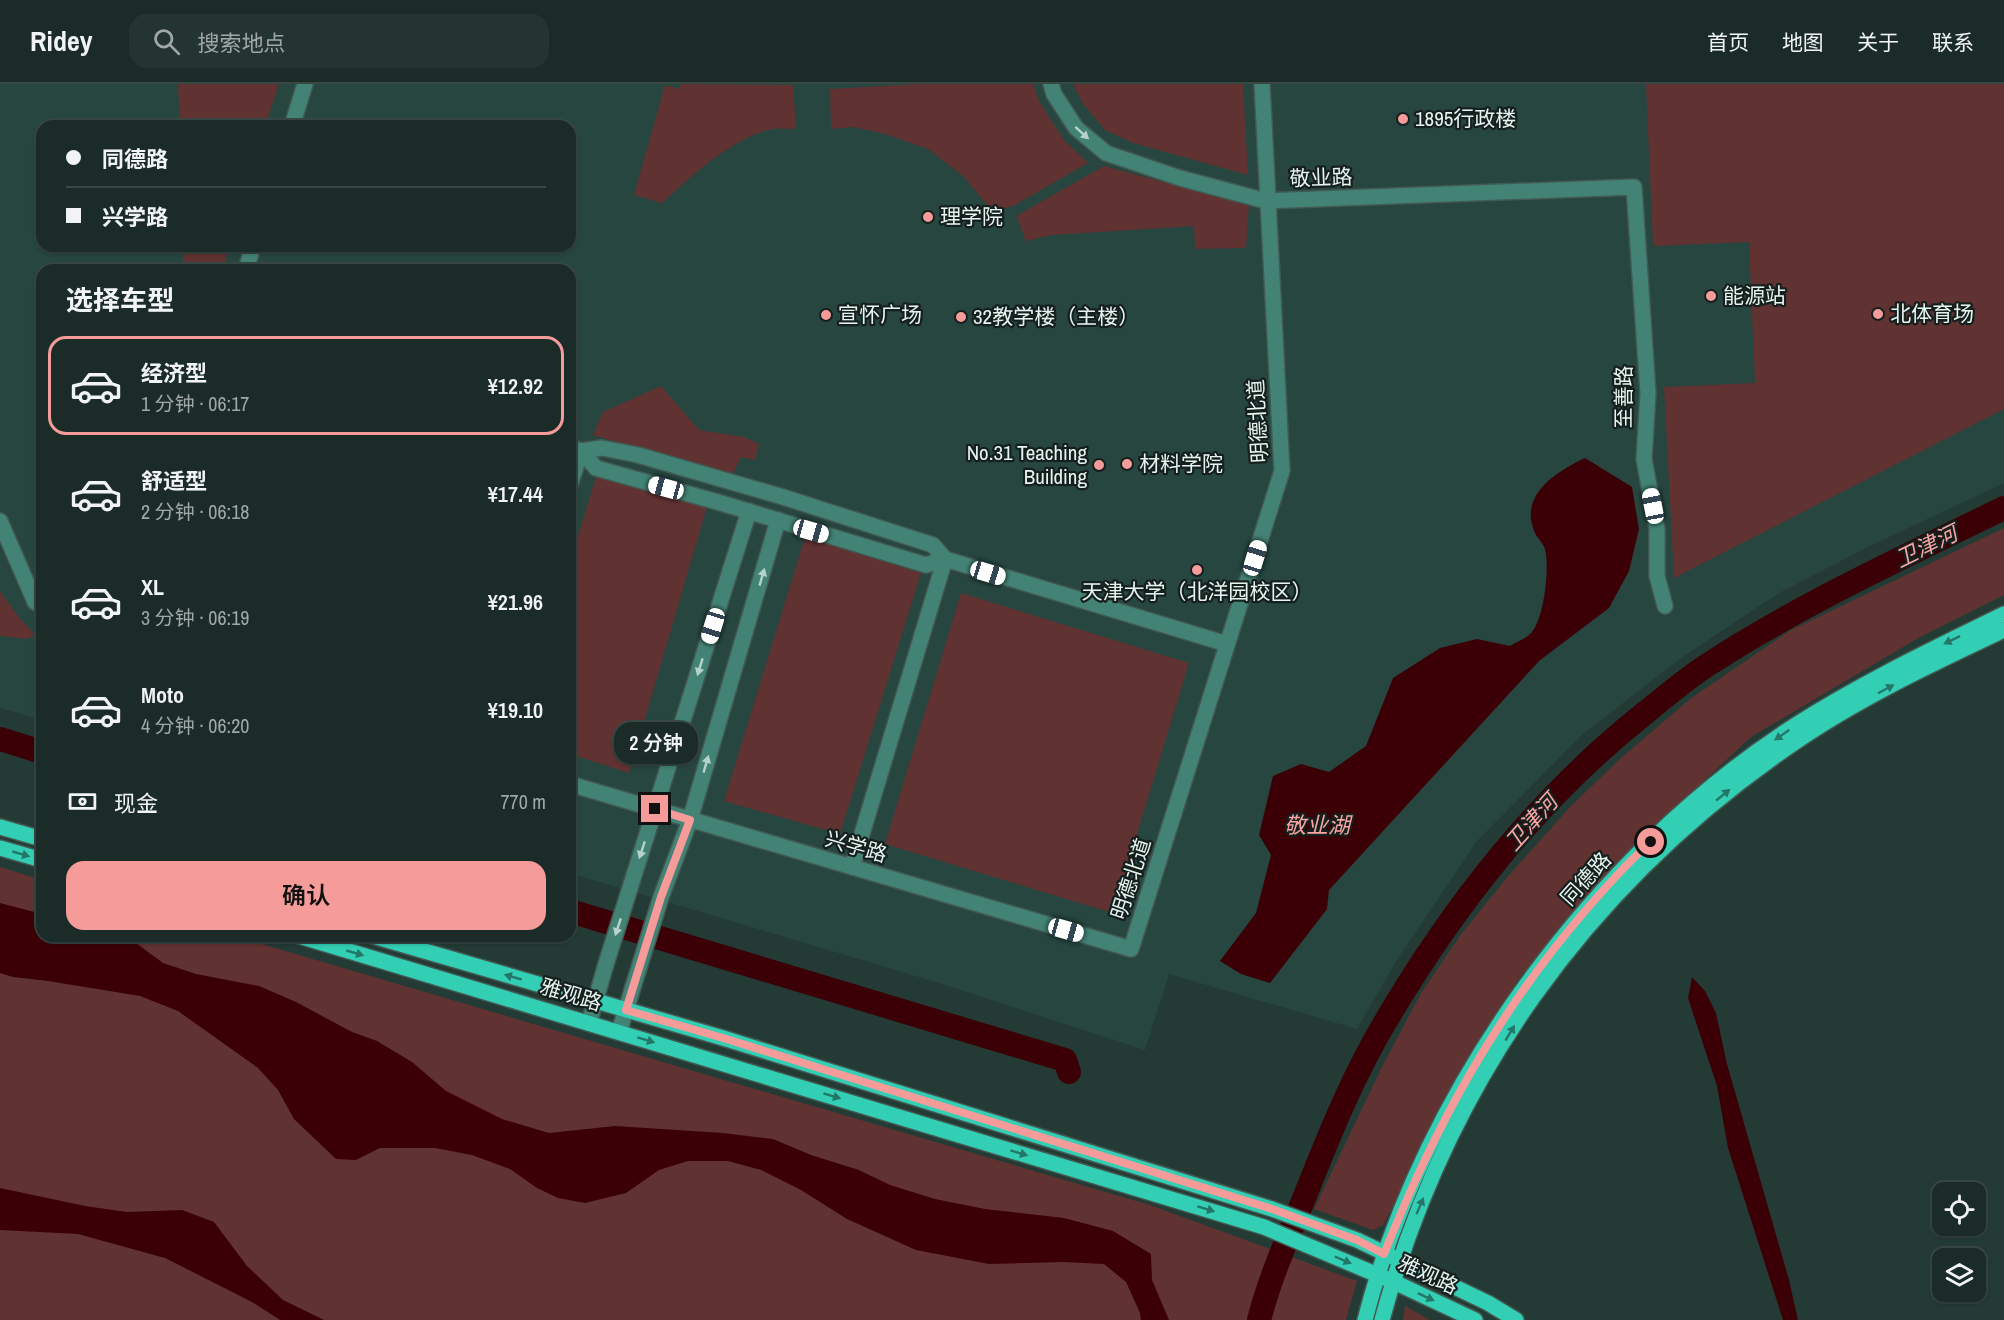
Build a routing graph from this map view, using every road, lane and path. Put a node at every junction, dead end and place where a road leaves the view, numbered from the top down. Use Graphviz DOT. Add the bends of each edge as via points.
graph roads {
  1 [pos="305,84"];
  2 [pos="1051,84"];
  3 [pos="1262,84"];
  4 [pos="294,120"];
  5 [pos="1634,186"];
  6 [pos="1266,201"];
  7 [pos="576,449"];
  8 [pos="576,450"];
  9 [pos="749,511"];
  10 [pos="778,520"];
  11 [pos="0,521"];
  12 [pos="945,560"];
  13 [pos="36,603"];
  14 [pos="1665,606"];
  15 [pos="2004,614"];
  16 [pos="2004,630"];
  17 [pos="1227,644"];
  18 [pos="576,786"];
  19 [pos="655,809"];
  20 [pos="690,820"];
  21 [pos="0,827"];
  22 [pos="36,837"];
  23 [pos="0,848"];
  24 [pos="36,858"];
  25 [pos="852,867"];
  26 [pos="319,942"];
  27 [pos="394,942"];
  28 [pos="1131,949"];
  29 [pos="596,1001"];
  30 [pos="626,1010"];
  31 [pos="590,1023"];
  32 [pos="619,1032"];
  33 [pos="1384,1254"];
  34 [pos="1399,1260"];
  35 [pos="1377,1274"];
  36 [pos="1392,1281"];
  37 [pos="1365,1320"];
  38 [pos="1382,1320"];
  39 [pos="1475,1320"];
  40 [pos="1516,1320"];
  1 -- 4 [label="street"];
  2 -- 6 [label="street, 敬业路, one-way" via="1076,128 1106,153"];
  3 -- 6 [label="street, 明德北道"];
  5 -- 6 [label="street, 敬业路"];
  5 -- 14 [label="street, 至善路" via="1648,393 1644,459 1658,529 1657,576"];
  6 -- 17 [label="street, 明德北道" via="1282,471"];
  7 -- 12 [label="street" via="602,447 638,455 783,497 933,545"];
  8 -- 9 [label="street" via="596,468"];
  9 -- 10 [label="street"];
  9 -- 19 [label="street, one-way"];
  10 -- 12 [label="street" via="926,565"];
  20 -- 10 [label="street, one-way"];
  11 -- 13 [label="street"];
  12 -- 17 [label="street"];
  12 -- 25 [label="street"];
  15 -- 33 [label="main road, 同德路, one-way" via="1897,667 1794,727 1718,782 1639,852 1570,930 1494,1032 1431,1144"];
  34 -- 16 [label="main road, 同德路, one-way" via="1433,1175 1486,1071 1546,979 1616,893 1698,815 1793,744 1867,699"];
  17 -- 28 [label="street, 明德北道"];
  18 -- 19 [label="street, 兴学路"];
  19 -- 20 [label="street, 兴学路"];
  19 -- 29 [label="street, one-way"];
  20 -- 25 [label="street, 兴学路"];
  20 -- 30 [label="street"];
  21 -- 22 [label="main road"];
  23 -- 24 [label="main road, one-way"];
  25 -- 28 [label="street, 兴学路"];
  26 -- 31 [label="main road, 雅观路, one-way"];
  29 -- 27 [label="main road, 雅观路, one-way"];
  29 -- 30 [label="main road, 雅观路"];
  29 -- 31 [label="street"];
  30 -- 32 [label="street"];
  30 -- 33 [label="main road, 雅观路" via="1272,1209"];
  31 -- 32 [label="main road, 雅观路"];
  32 -- 35 [label="main road, 雅观路, one-way" via="1263,1227"];
  33 -- 34 [label="main road, 雅观路"];
  33 -- 35 [label="main road, 同德路"];
  34 -- 36 [label="main road, 同德路"];
  34 -- 40 [label="main road, 雅观路"];
  35 -- 36 [label="main road, 雅观路"];
  35 -- 37 [label="main road, 同德路"];
  36 -- 38 [label="main road, 同德路"];
  36 -- 39 [label="main road, 雅观路, one-way"];
}
